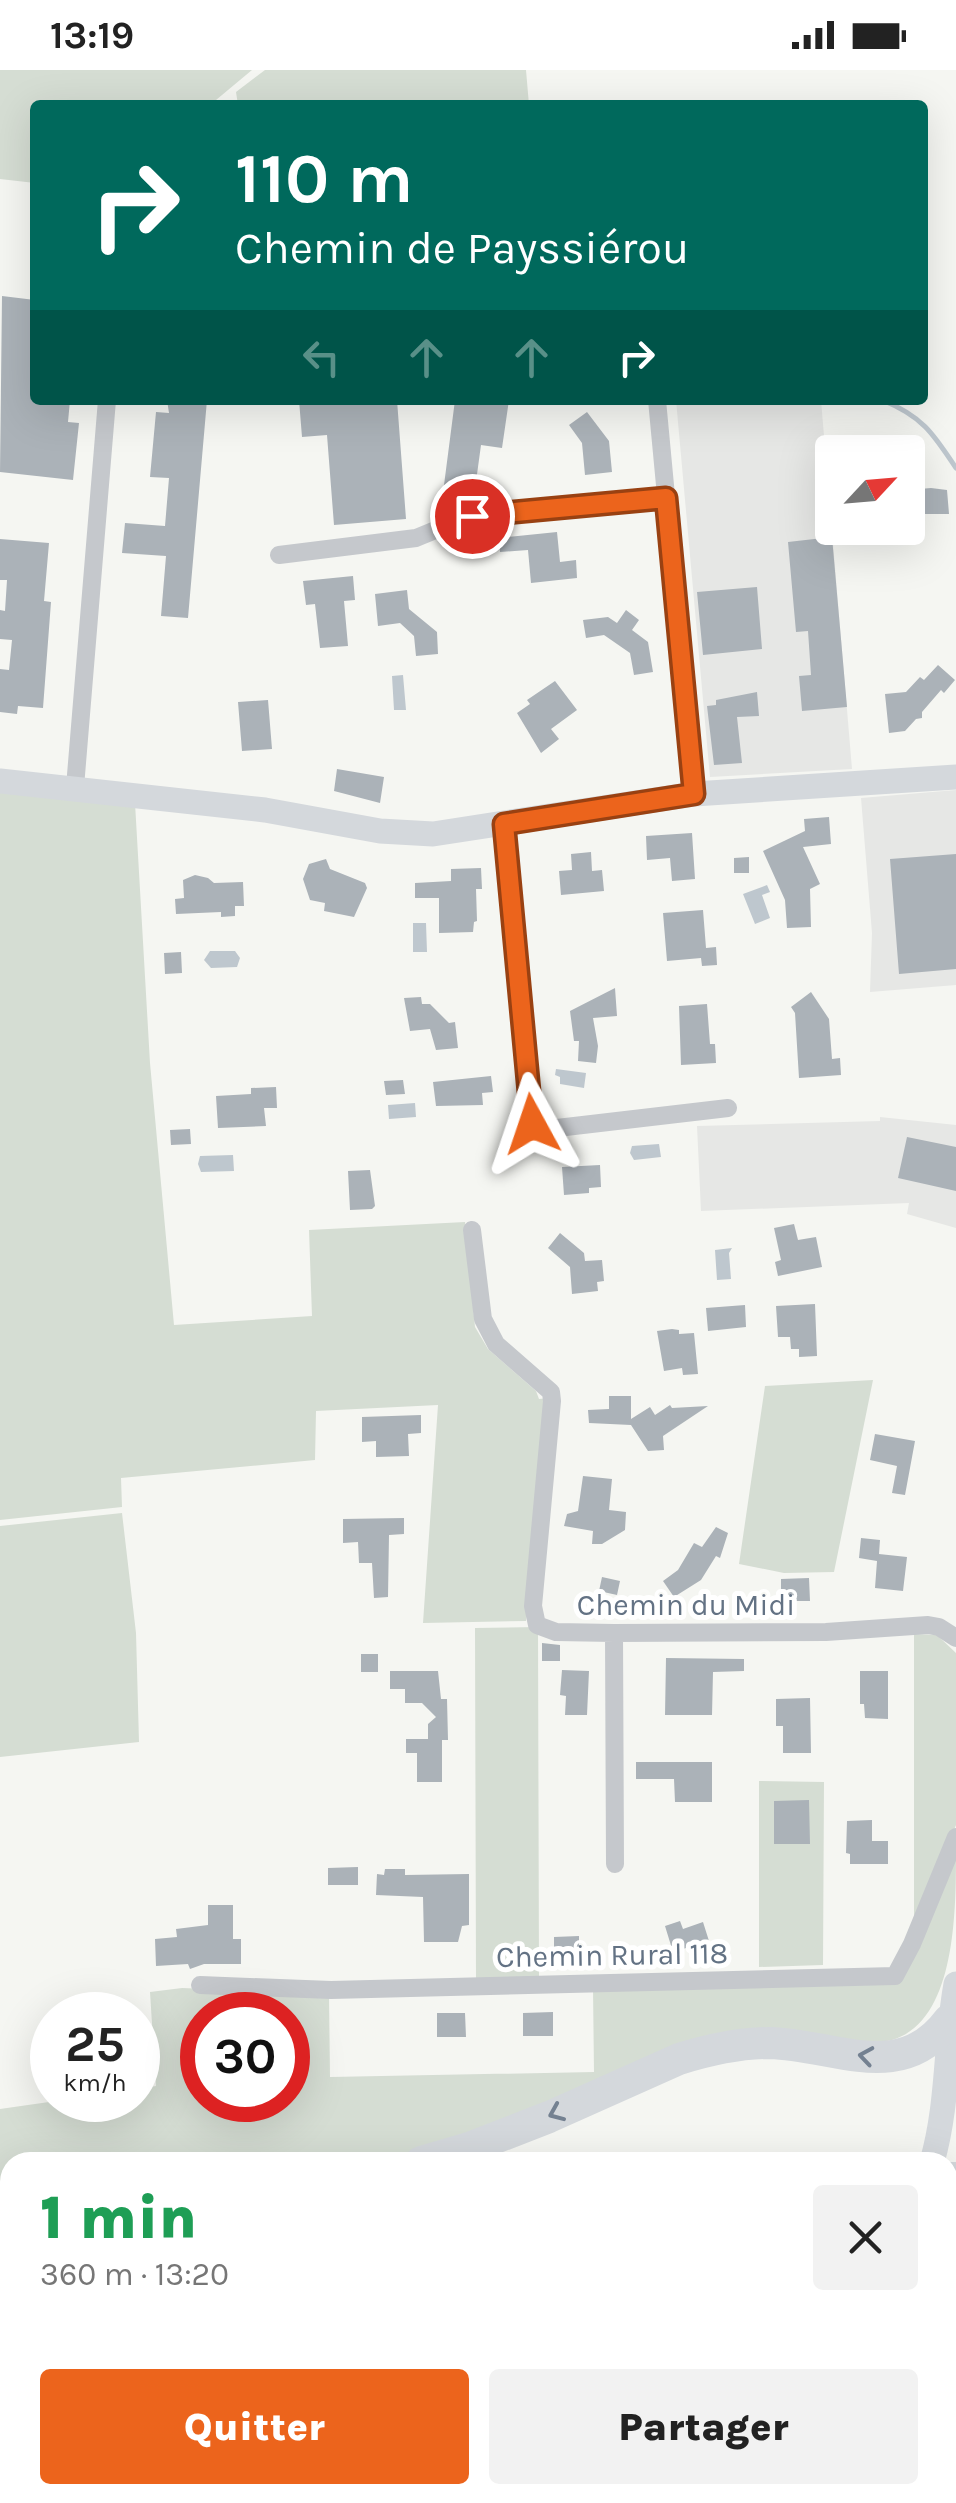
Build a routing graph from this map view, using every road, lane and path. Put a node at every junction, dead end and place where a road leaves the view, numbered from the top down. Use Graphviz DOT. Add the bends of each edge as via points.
graph roads {
  1 [pos="107,405"];
  2 [pos="657,405"];
  3 [pos="666,498"];
  4 [pos="279,555"];
  5 [pos="956,777"];
  6 [pos="0,781"];
  7 [pos="75,788"];
  8 [pos="694,794"];
  9 [pos="504,824"];
  10 [pos="728,1108"];
  11 [pos="472,1230"];
  12 [pos="614,1633"];
  13 [pos="956,1638"];
  14 [pos="956,1837"];
  15 [pos="614,1864"];
  16 [pos="956,1984"];
  17 [pos="200,1985"];
  18 [pos="949,2020"];
  19 [pos="956,2115"];
  20 [pos="455,2152"];
  21 [pos="943,2152"];
  22 [pos="946,2152"];
  1 -- 7 [label="street"];
  2 -- 3 [label="street"];
  3 -- 4 [label="street" via="472,516 416,538"];
  3 -- 8 [label="street"];
  5 -- 8 [label="street"];
  6 -- 7 [label="street"];
  7 -- 9 [label="street" via="380,832 433,834"];
  8 -- 9 [label="street"];
  9 -- 10 [label="street" via="532,1124 540,1130"];
  11 -- 12 [label="street, Chemin du Midi" via="484,1319 496,1344 552,1401 532,1606 537,1625"];
  12 -- 13 [label="street, Chemin du Midi" via="928,1625"];
  12 -- 15 [label="street"];
  14 -- 17 [label="street, Chemin Rural 118" via="894,1976 331,1990"];
  16 -- 18 [label="street"];
  18 -- 20 [label="highway, one-way" via="914,2053 885,2059 766,2043 708,2050"];
  18 -- 21 [label="street"];
  19 -- 22 [label="street"];
}
